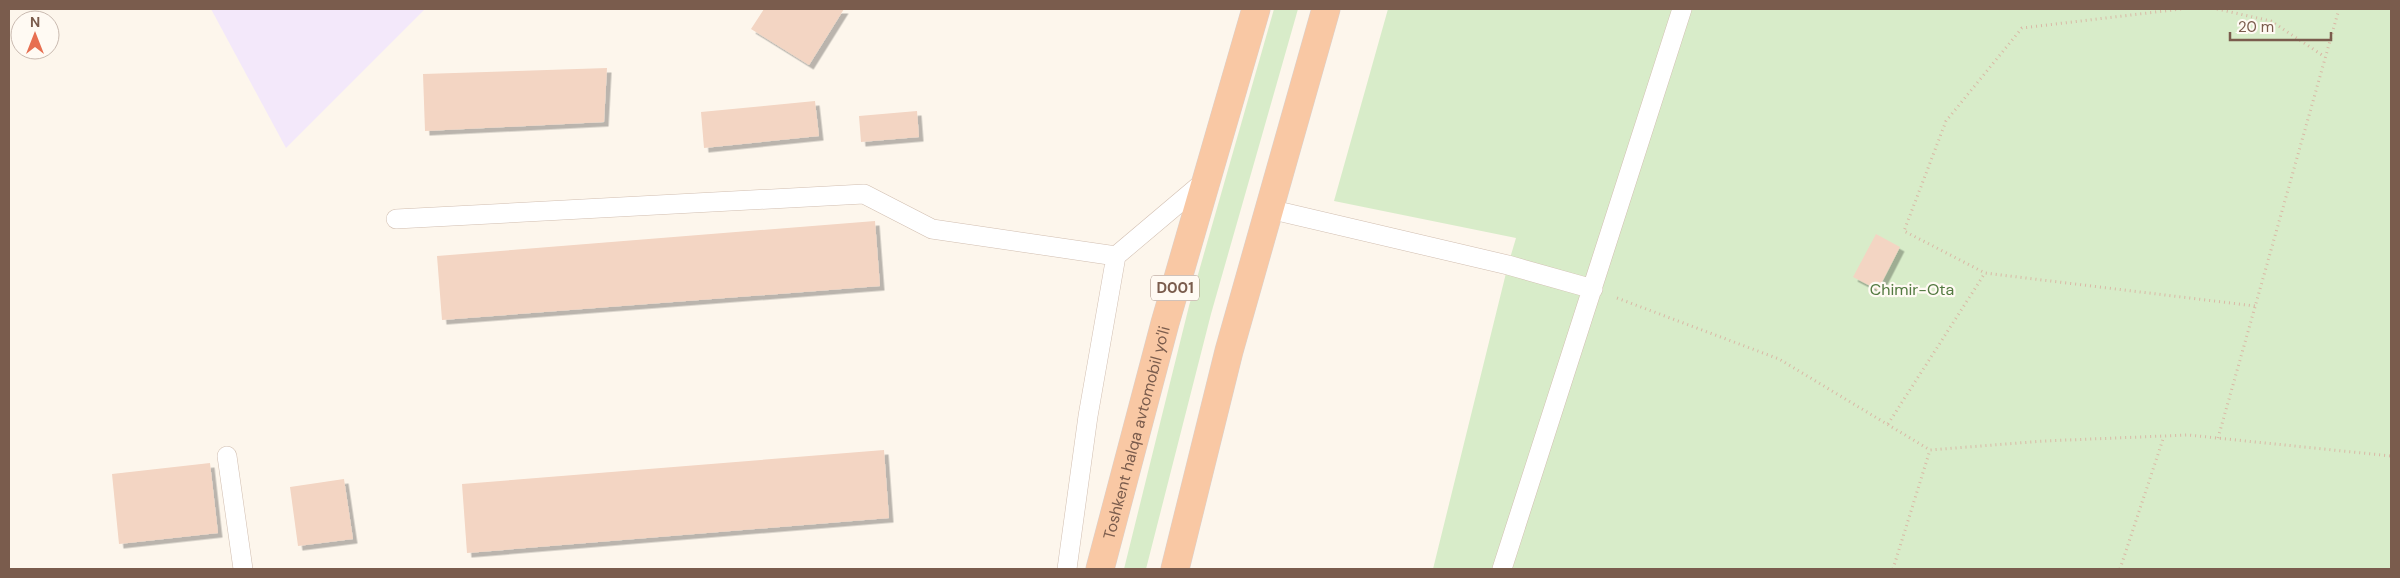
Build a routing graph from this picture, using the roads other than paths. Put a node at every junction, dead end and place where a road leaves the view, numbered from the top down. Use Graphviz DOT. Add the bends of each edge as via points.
graph roads {
  1 [pos="1256,9"];
  2 [pos="1326,9"];
  3 [pos="1682,9"];
  4 [pos="1206,180"];
  5 [pos="1269,208"];
  6 [pos="396,219"];
  7 [pos="1116,256"];
  8 [pos="1593,288"];
  9 [pos="227,456"];
  10 [pos="243,569"];
  11 [pos="1067,569"];
  12 [pos="1100,569"];
  13 [pos="1175,569"];
  14 [pos="1502,569"];
  1 -- 4 [label="highway, Toshkent halqa avtomobil yo'li / D001"];
  2 -- 5 [label="highway"];
  3 -- 8 [label="lane"];
  4 -- 7 [label="lane"];
  4 -- 12 [label="highway, Toshkent halqa avtomobil yo'li / D001"];
  5 -- 8 [label="lane"];
  5 -- 13 [label="highway" via="1229,351"];
  6 -- 7 [label="lane" via="864,194 932,229"];
  7 -- 11 [label="lane" via="1088,416"];
  8 -- 14 [label="lane"];
  9 -- 10 [label="lane"];
}
